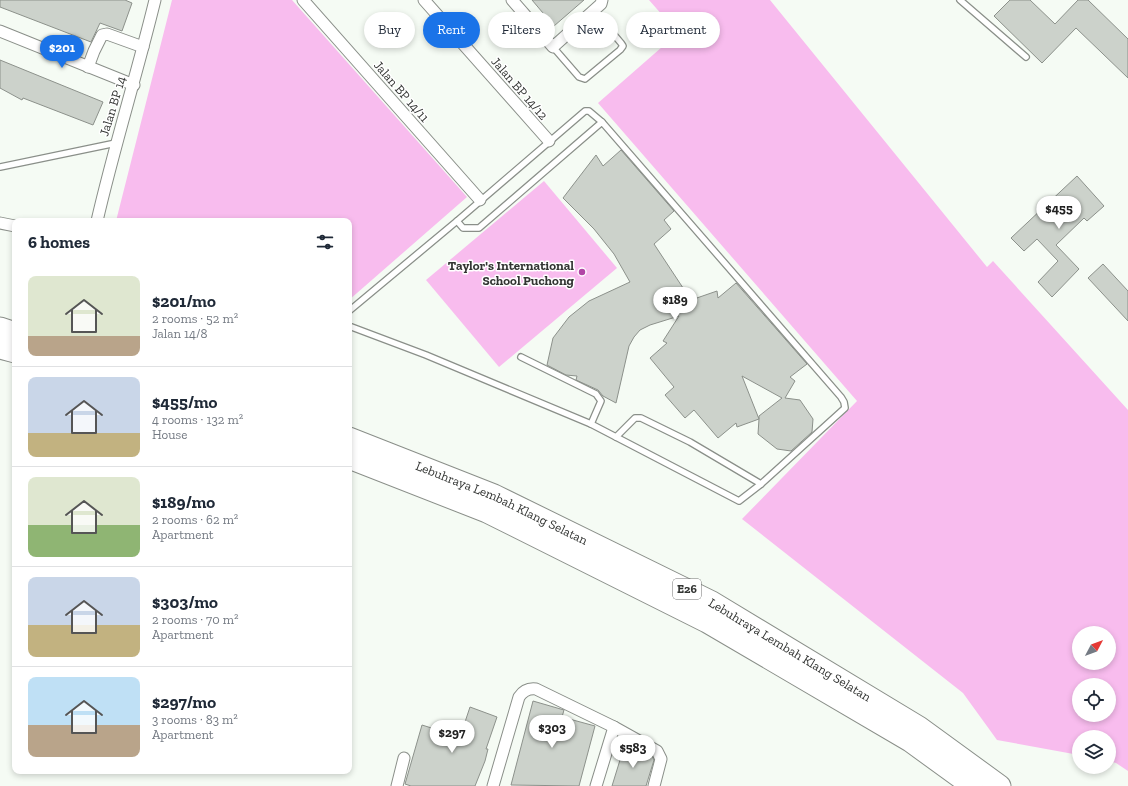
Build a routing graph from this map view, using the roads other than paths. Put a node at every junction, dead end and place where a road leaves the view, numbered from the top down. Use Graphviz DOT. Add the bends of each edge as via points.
graph roads {
  1 [pos="155,0"];
  2 [pos="303,0"];
  3 [pos="424,0"];
  4 [pos="512,0"];
  5 [pos="602,0"];
  6 [pos="960,0"];
  7 [pos="594,11"];
  8 [pos="522,12"];
  9 [pos="0,31"];
  10 [pos="555,45"];
  11 [pos="143,47"];
  12 [pos="554,48"];
  13 [pos="1026,57"];
  14 [pos="88,67"];
  15 [pos="134,85"];
  16 [pos="602,122"];
  17 [pos="549,141"];
  18 [pos="116,143"];
  19 [pos="0,167"];
  20 [pos="480,200"];
  21 [pos="98,218"];
  22 [pos="457,221"];
  23 [pos="0,223"];
  24 [pos="12,225"];
  25 [pos="352,308"];
  26 [pos="352,327"];
  27 [pos="0,328"];
  28 [pos="12,331"];
  29 [pos="0,348"];
  30 [pos="12,351"];
  31 [pos="521,357"];
  32 [pos="591,424"];
  33 [pos="616,437"];
  34 [pos="352,439"];
  35 [pos="352,459"];
  36 [pos="761,484"];
  37 [pos="614,727"];
  38 [pos="404,758"];
  39 [pos="397,786"];
  40 [pos="493,786"];
  41 [pos="596,786"];
  42 [pos="654,786"];
  43 [pos="972,786"];
  44 [pos="1000,786"];
  1 -- 11 [label="street, Jalan BP 14"];
  2 -- 20 [label="street, Jalan BP 14/11"];
  3 -- 17 [label="street, Jalan BP 14/12"];
  4 -- 8 [label="street"];
  5 -- 7 [label="street"];
  6 -- 13 [label="lane"];
  7 -- 10 [label="street"];
  7 -- 12 [label="lane" via="623,46 620,50 585,79 580,77"];
  9 -- 14 [label="street"];
  11 -- 14 [label="street" via="107,34 102,35"];
  11 -- 15 [label="street, Jalan BP 14"];
  14 -- 15 [label="street"];
  15 -- 18 [label="street, Jalan BP 14"];
  16 -- 17 [label="lane" via="585,110"];
  16 -- 22 [label="lane" via="479,228 463,228"];
  16 -- 36 [label="lane" via="844,402 844,408"];
  17 -- 20 [label="lane"];
  18 -- 19 [label="lane"];
  18 -- 21 [label="street, Jalan BP 14"];
  20 -- 22 [label="lane"];
  22 -- 25 [label="lane"];
  23 -- 24 [label="street"];
  26 -- 32 [label="lane" via="426,354"];
  27 -- 28 [label="highway"];
  29 -- 30 [label="highway"];
  31 -- 32 [label="lane" via="596,394 601,401"];
  32 -- 33 [label="lane"];
  33 -- 36 [label="lane" via="739,501"];
  33 -- 36 [label="lane" via="635,418 641,418 690,442"];
  34 -- 44 [label="highway, Lebuhraya Lembah Klang Selatan / E26" via="494,495 712,602 919,727"];
  35 -- 43 [label="highway, Lebuhraya Lembah Klang Selatan / E26" via="487,512 707,622 910,741"];
  37 -- 40 [label="street" via="536,689 526,690 519,697"];
  37 -- 41 [label="street"];
  37 -- 42 [label="street" via="660,755"];
  38 -- 39 [label="street"];
}
